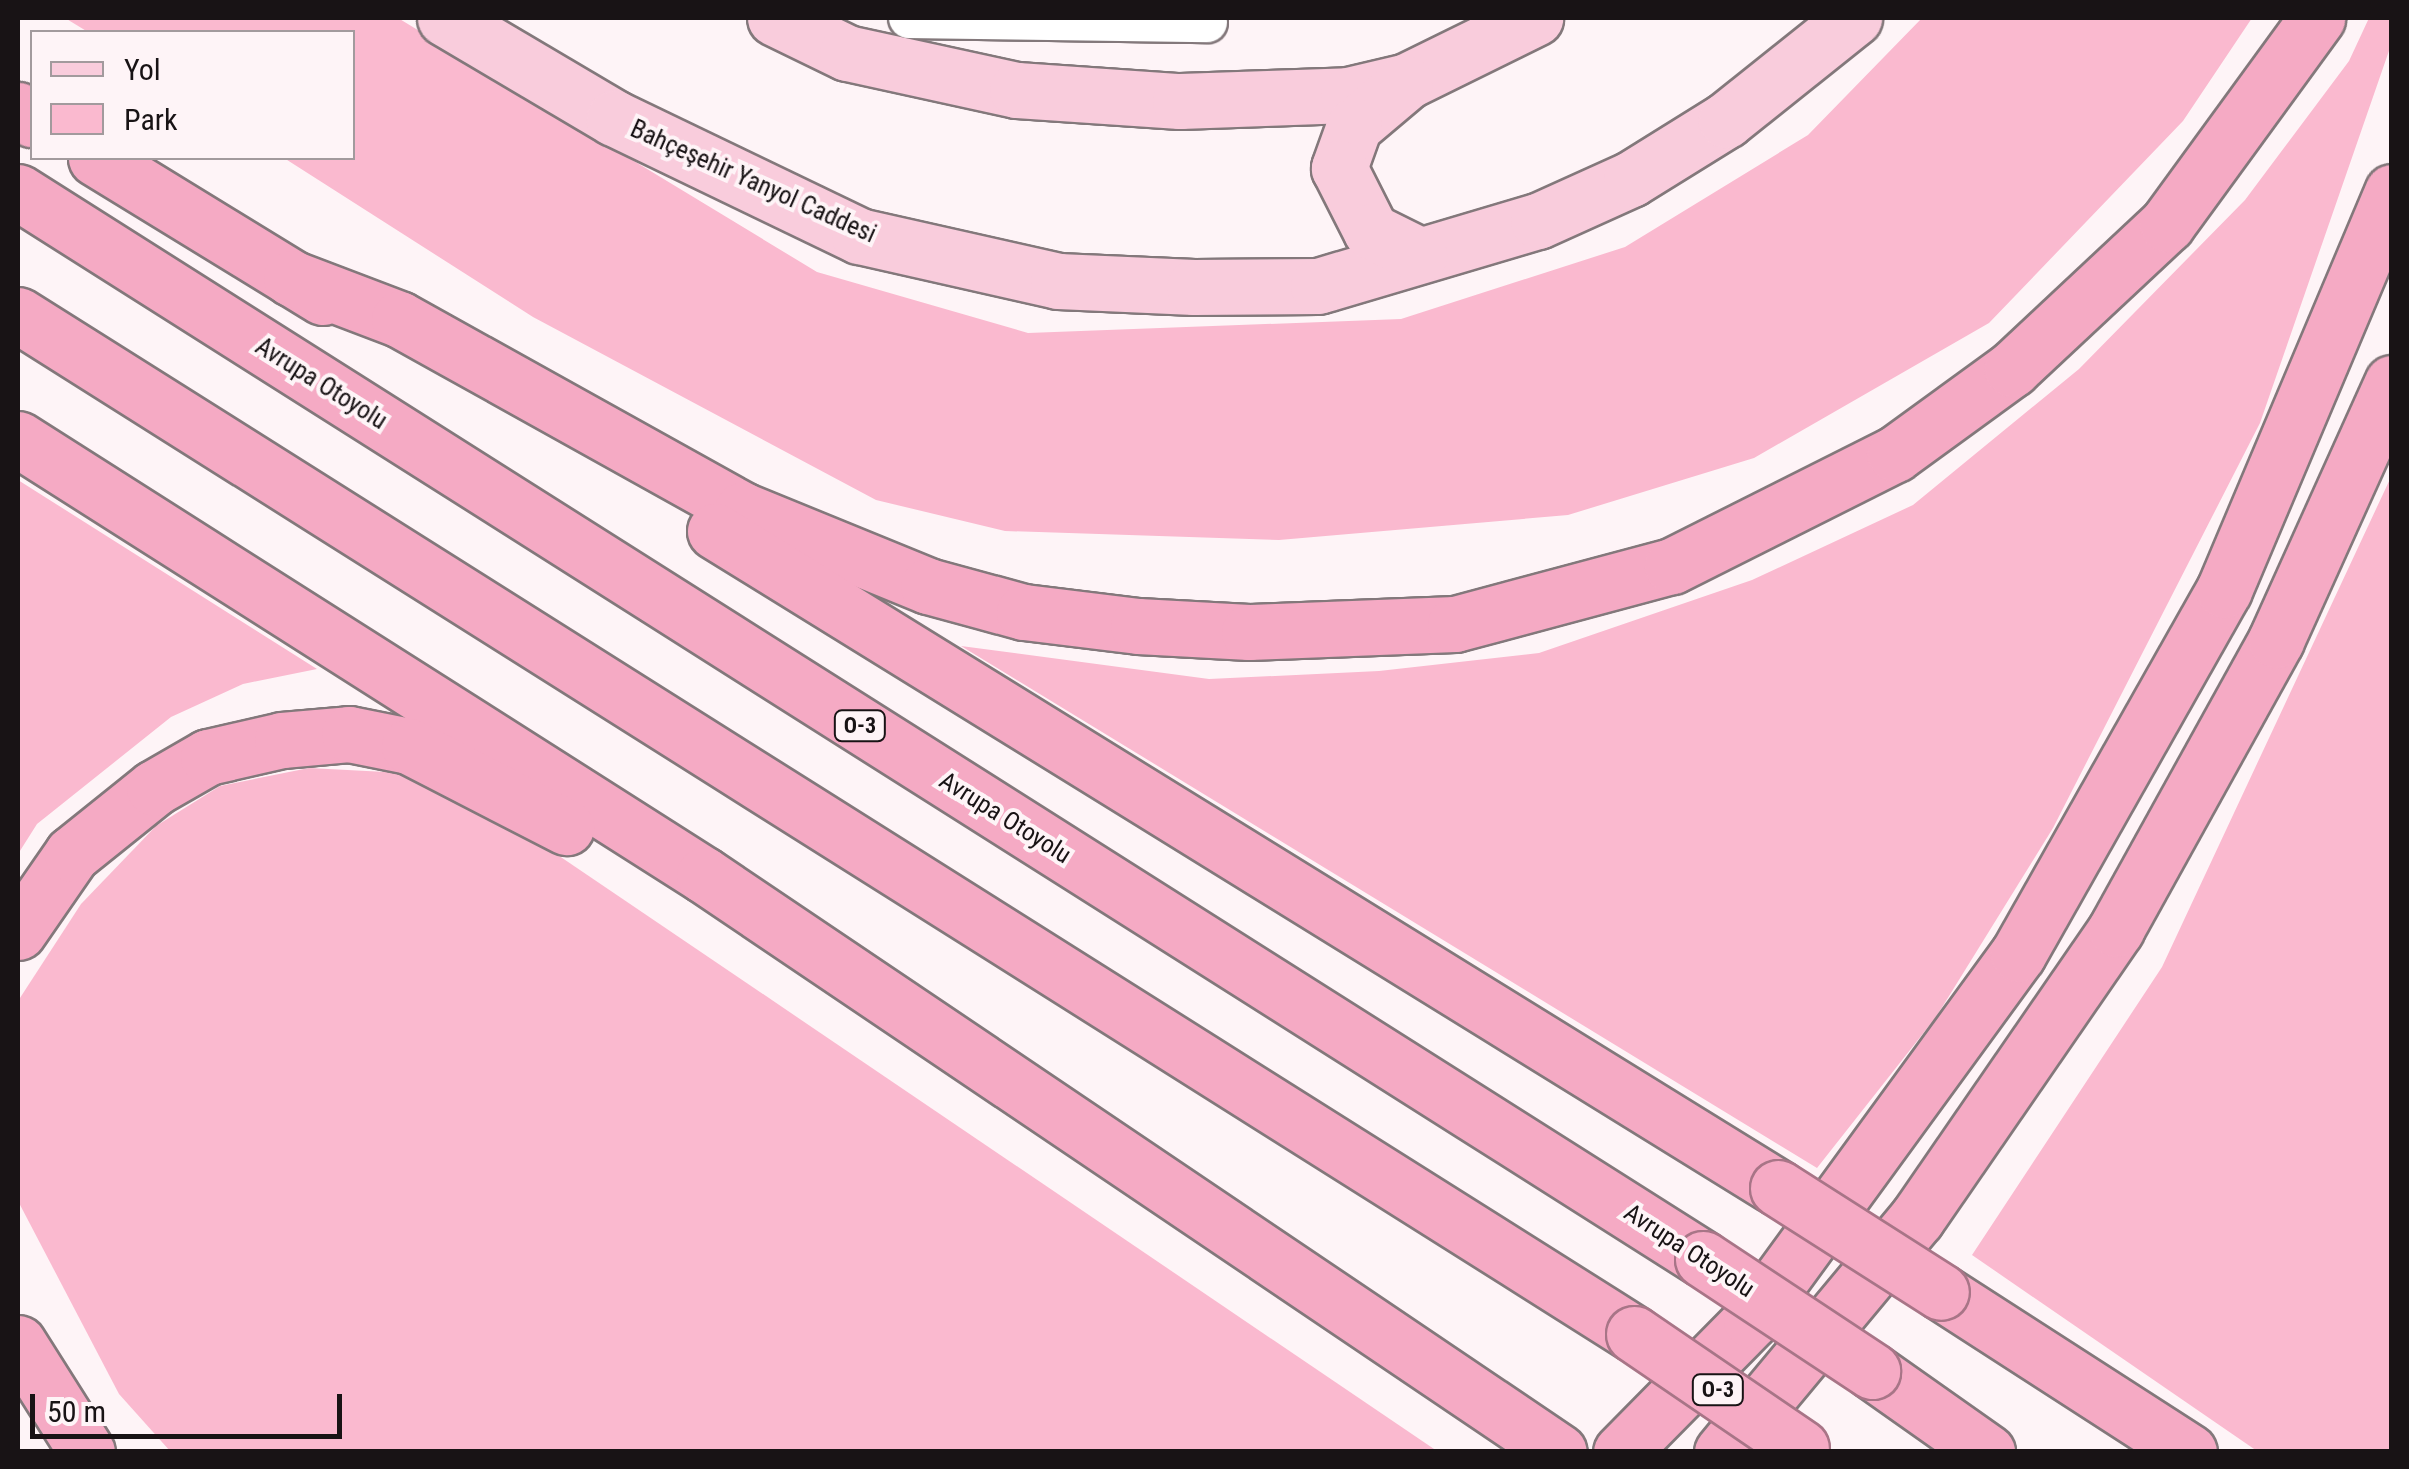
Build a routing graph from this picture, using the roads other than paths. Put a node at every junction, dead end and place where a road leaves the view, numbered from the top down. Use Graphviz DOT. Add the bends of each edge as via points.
graph roads {
  1 [pos="445,18"];
  2 [pos="776,18"];
  3 [pos="909,18"];
  4 [pos="1535,18"];
  5 [pos="1854,18"];
  6 [pos="2317,18"];
  7 [pos="1207,22"];
  8 [pos="1407,81"];
  9 [pos="99,160"];
  10 [pos="18,192"];
  11 [pos="2392,192"];
  12 [pos="1419,255"];
  13 [pos="292,278"];
  14 [pos="18,315"];
  15 [pos="2392,383"];
  16 [pos="18,439"];
  17 [pos="18,932"];
  18 [pos="782,933"];
  19 [pos="18,1342"];
  20 [pos="1804,1450"];
  21 [pos="88,1452"];
  22 [pos="1559,1452"];
  23 [pos="1621,1452"];
  24 [pos="1722,1452"];
  25 [pos="1988,1452"];
  26 [pos="2189,1452"];
  1 -- 12 [label="main road, Bahçeşehir Yanyol Caddesi" via="614,118 859,236 1058,281 1194,287 1318,286"];
  2 -- 8 [label="main road" via="847,54 1017,90 1180,101 1348,95"];
  3 -- 7 [label="street"];
  4 -- 8 [label="main road"];
  5 -- 12 [label="main road, Bahçeşehir Yanyol Caddesi" via="1726,120 1631,180 1538,220"];
  6 -- 13 [label="highway" via="2167,224 2012,370 1895,454 1672,566 1455,624 1267,632 1138,626 1024,612 928,586 742,510 398,319"];
  8 -- 12 [label="main road" via="1354,126 1339,168 1371,231"];
  9 -- 13 [label="highway"];
  10 -- 25 [label="highway, Avrupa Otoyolu / O-3, bridge" via="1703,1259"];
  11 -- 23 [label="highway" via="2224,590 2028,936 1944,1066 1750,1320"];
  13 -- 26 [label="highway, bridge" via="888,633"];
  14 -- 20 [label="highway, O-3, bridge" via="1634,1334"];
  15 -- 24 [label="highway" via="2276,640 2116,928 1917,1218"];
  16 -- 18 [label="highway"];
  17 -- 18 [label="highway" via="72,854 154,788 208,757 349,734 409,746 472,774 723,918"];
  18 -- 22 [label="highway"];
  19 -- 21 [label="highway"];
}
